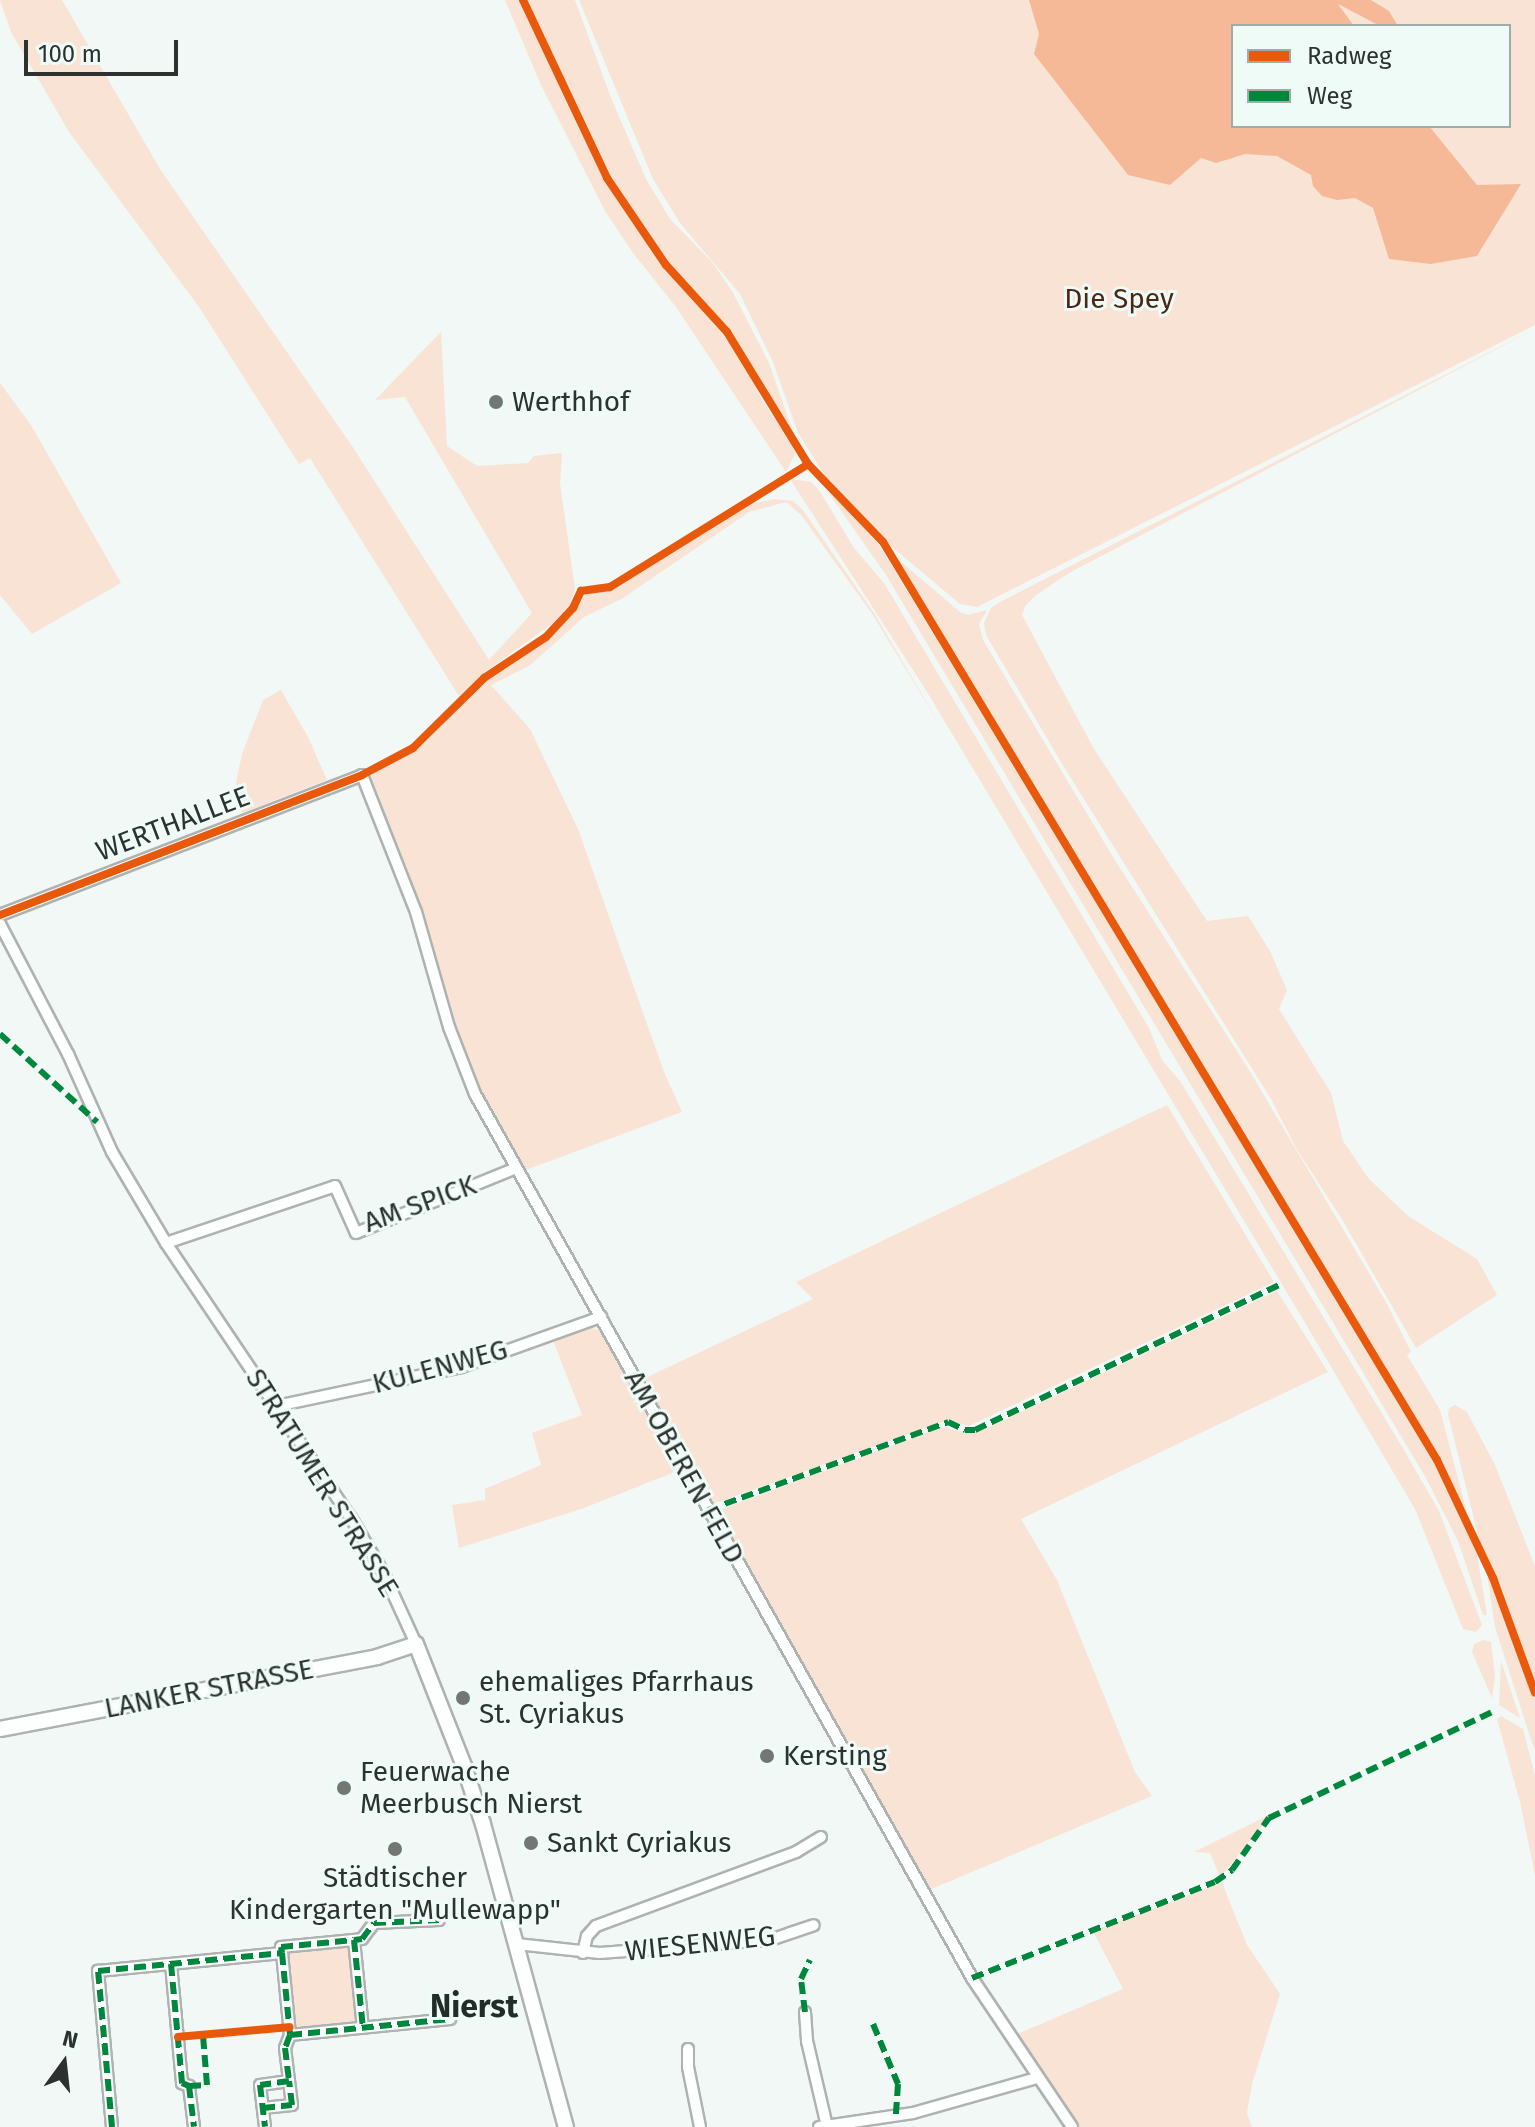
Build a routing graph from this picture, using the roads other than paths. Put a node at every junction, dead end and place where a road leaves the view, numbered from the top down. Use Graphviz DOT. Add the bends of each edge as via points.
graph roads {
  1 [pos="362,775"];
  2 [pos="0,915"];
  3 [pos="0,924"];
  4 [pos="516,1168"];
  5 [pos="166,1243"];
  6 [pos="601,1317"];
  7 [pos="276,1406"];
  8 [pos="416,1644"];
  9 [pos="0,1729"];
  10 [pos="821,1837"];
  11 [pos="439,1920"];
  12 [pos="814,1925"];
  13 [pos="354,1940"];
  14 [pos="517,1944"];
  15 [pos="282,1953"];
  16 [pos="583,1953"];
  17 [pos="171,1964"];
  18 [pos="805,2012"];
  19 [pos="450,2019"];
  20 [pos="363,2028"];
  21 [pos="290,2035"];
  22 [pos="688,2049"];
  23 [pos="1037,2078"];
  24 [pos="289,2081"];
  25 [pos="263,2108"];
  26 [pos="823,2126"];
  27 [pos="112,2127"];
  28 [pos="194,2127"];
  29 [pos="265,2127"];
  30 [pos="566,2127"];
  31 [pos="700,2127"];
  32 [pos="1072,2127"];
  1 -- 2 [label="street, WERTHALLEE"];
  1 -- 4 [label="street, AM OBEREN FELD" via="416,912 462,1066"];
  3 -- 5 [label="street, STRATUMER STRASSE" via="112,1152"];
  4 -- 5 [label="street, AM SPICK" via="356,1233 335,1186"];
  4 -- 6 [label="street, AM OBEREN FELD"];
  5 -- 7 [label="street, STRATUMER STRASSE"];
  6 -- 7 [label="street, KULENWEG" via="461,1367"];
  6 -- 23 [label="street, AM OBEREN FELD" via="972,1978"];
  7 -- 8 [label="street, STRATUMER STRASSE" via="384,1574"];
  8 -- 9 [label="street, LANKER STRASSE" via="377,1657"];
  8 -- 14 [label="street, STRATUMER STRASSE" via="464,1766"];
  10 -- 16 [label="street, WIESENWEG" via="796,1852 596,1926"];
  11 -- 13 [label="street" via="374,1923 362,1939"];
  12 -- 16 [label="street, WIESENWEG" via="770,1940"];
  13 -- 15 [label="street" via="281,1947"];
  13 -- 20 [label="street"];
  14 -- 16 [label="street, WIESENWEG"];
  14 -- 30 [label="street, STRATUMER STRASSE"];
  15 -- 17 [label="street"];
  15 -- 21 [label="street"];
  17 -- 27 [label="street" via="98,1971"];
  17 -- 28 [label="street" via="182,2083 189,2086"];
  18 -- 26 [label="street"];
  19 -- 20 [label="street"];
  20 -- 21 [label="street"];
  21 -- 24 [label="street" via="285,2048"];
  22 -- 31 [label="street"];
  23 -- 26 [label="street" via="913,2113"];
  23 -- 32 [label="street, AM OBEREN FELD"];
  24 -- 25 [label="street" via="260,2085"];
  24 -- 25 [label="street" via="292,2105"];
  25 -- 29 [label="street"];
}
